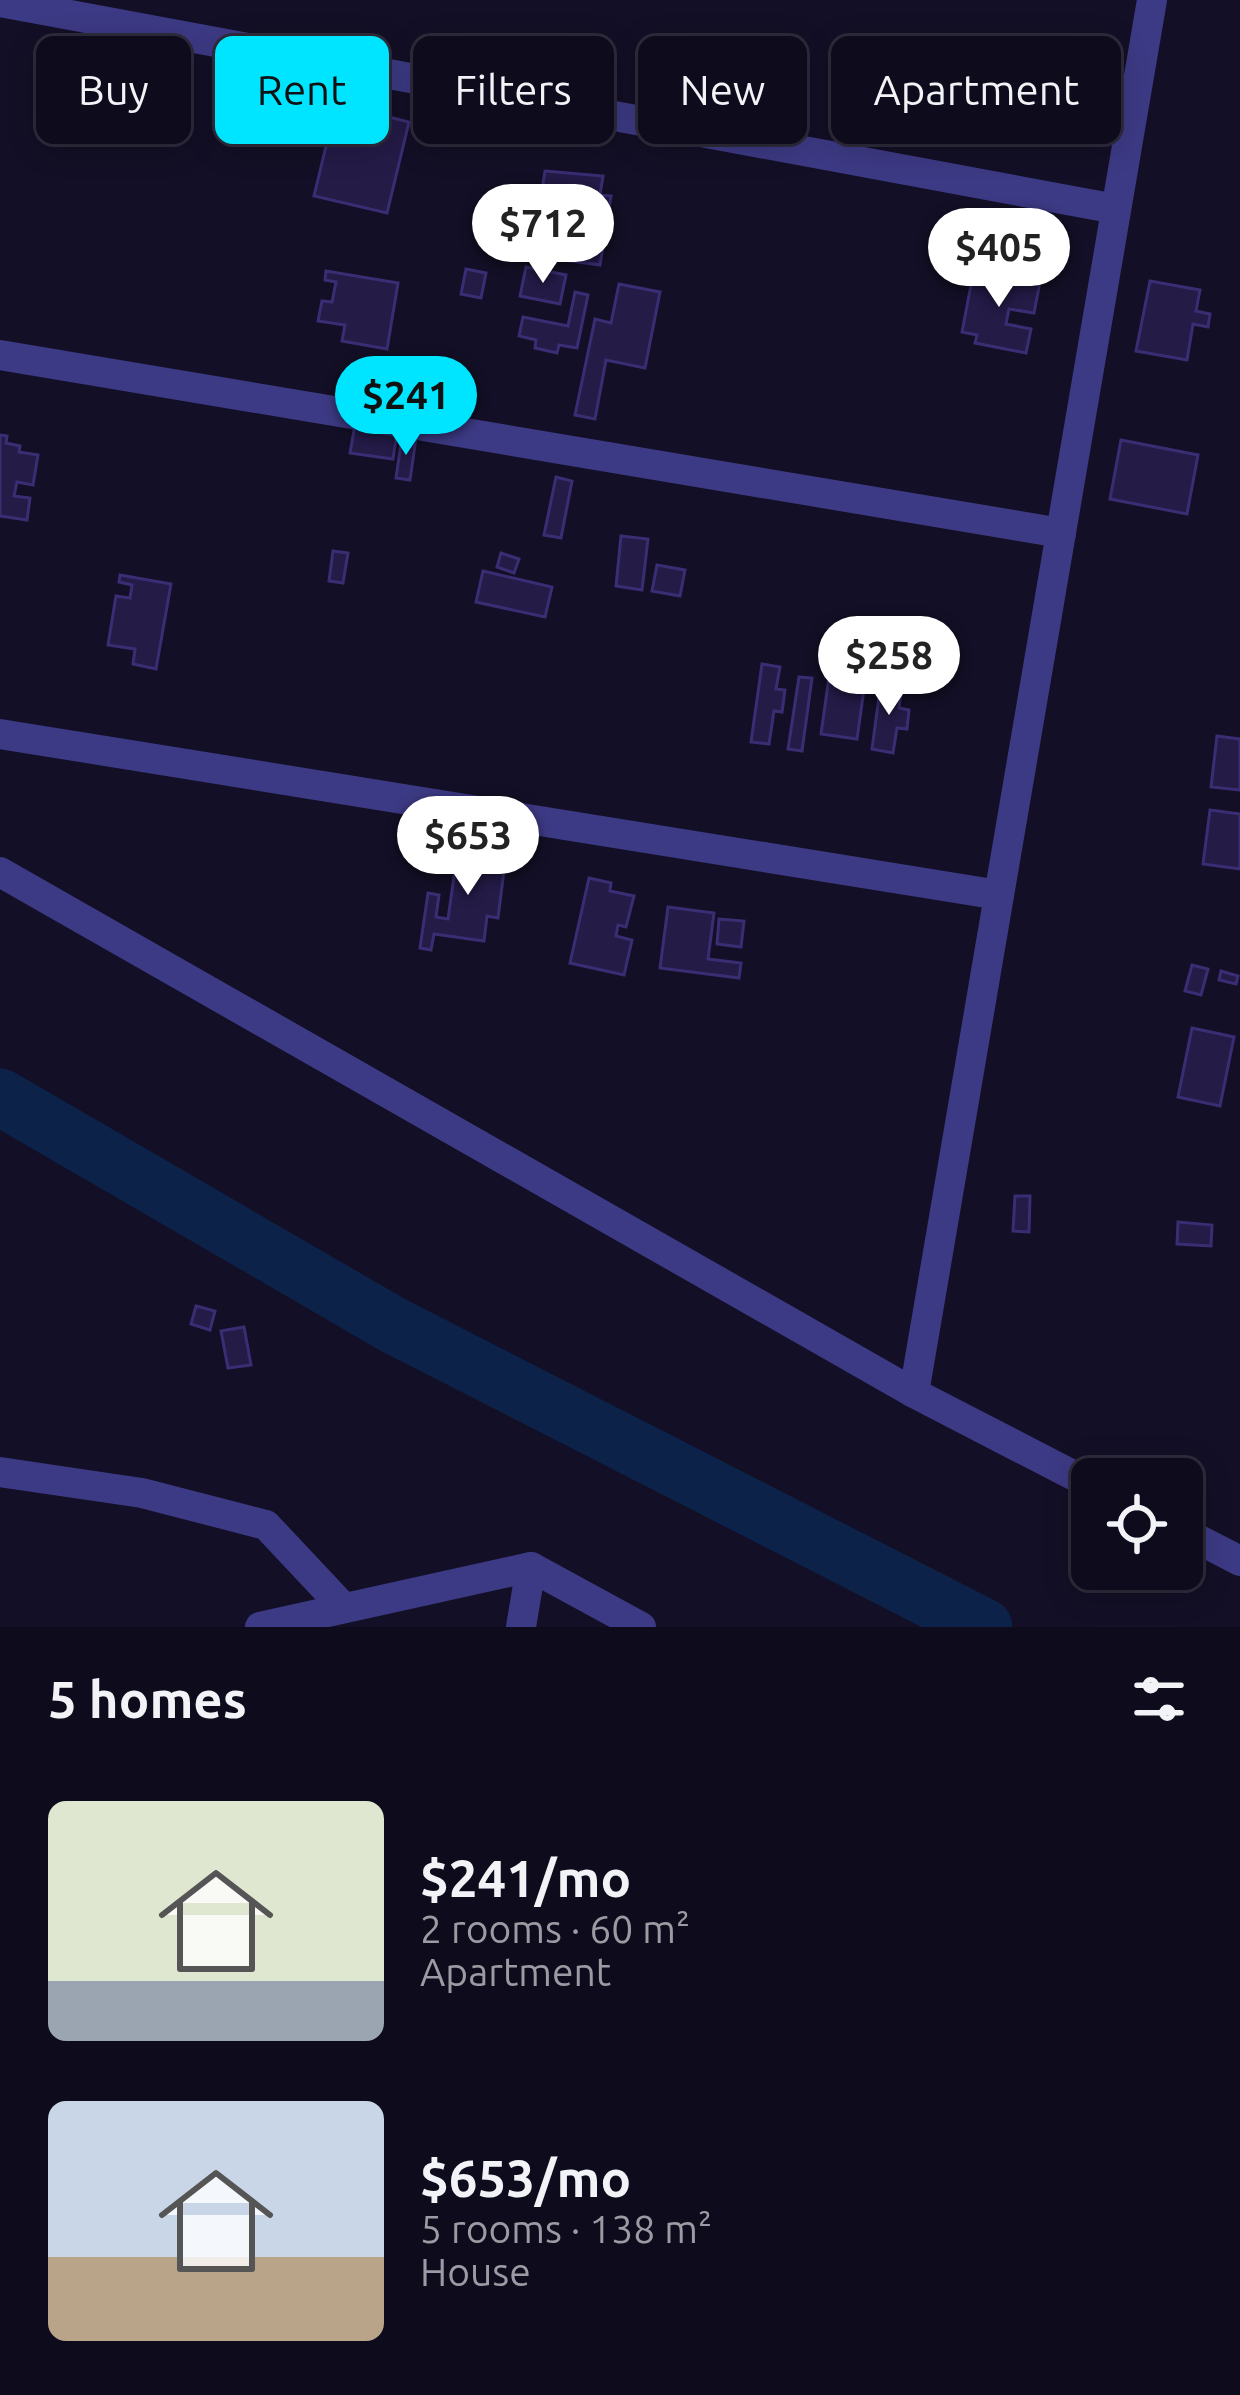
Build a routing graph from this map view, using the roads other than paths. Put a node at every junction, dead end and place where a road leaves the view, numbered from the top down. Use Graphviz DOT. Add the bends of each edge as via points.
graph roads {
  1 [pos="1152,0"];
  2 [pos="0,2"];
  3 [pos="1116,209"];
  4 [pos="0,355"];
  5 [pos="1061,533"];
  6 [pos="0,734"];
  7 [pos="0,872"];
  8 [pos="999,895"];
  9 [pos="914,1393"];
  10 [pos="0,1472"];
  11 [pos="1071,1474"];
  12 [pos="1203,1542"];
  13 [pos="1240,1561"];
  14 [pos="531,1567"];
  15 [pos="344,1608"];
  16 [pos="260,1627"];
  17 [pos="521,1627"];
  18 [pos="641,1627"];
  1 -- 3 [label="street"];
  2 -- 3 [label="street"];
  3 -- 5 [label="street"];
  4 -- 5 [label="street"];
  5 -- 8 [label="street"];
  6 -- 8 [label="street"];
  7 -- 9 [label="street"];
  8 -- 9 [label="street"];
  9 -- 11 [label="street"];
  10 -- 15 [label="street" via="142,1493 266,1525"];
  12 -- 13 [label="street"];
  14 -- 15 [label="street"];
  14 -- 17 [label="street"];
  14 -- 18 [label="street"];
  15 -- 16 [label="street"];
}
